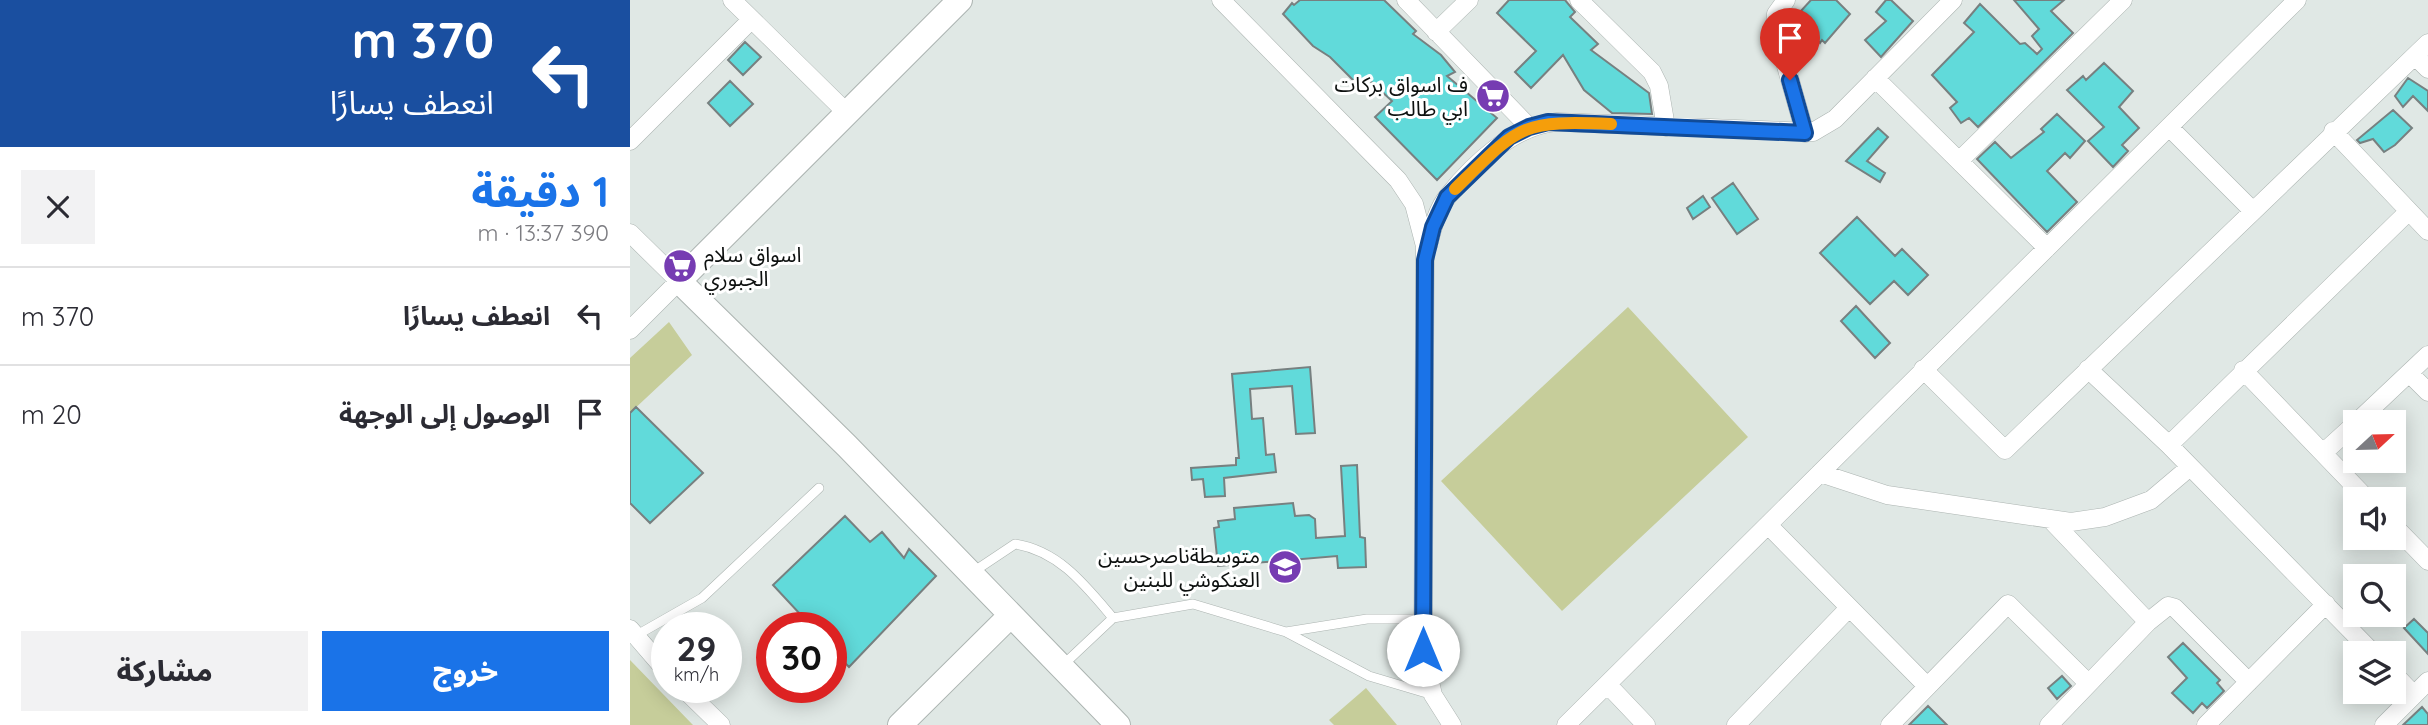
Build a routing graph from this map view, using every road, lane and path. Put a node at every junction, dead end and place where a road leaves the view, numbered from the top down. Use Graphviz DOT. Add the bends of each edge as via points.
graph roads {
  1 [pos="732,0"];
  2 [pos="960,0"];
  3 [pos="1221,0"];
  4 [pos="1406,0"];
  5 [pos="1469,0"];
  6 [pos="1579,0"];
  7 [pos="1786,0"];
  8 [pos="1953,0"];
  9 [pos="2123,0"];
  10 [pos="2290,2"];
  11 [pos="751,20"];
  12 [pos="1436,32"];
  13 [pos="2428,43"];
  14 [pos="2414,56"];
  15 [pos="2428,69"];
  16 [pos="1875,78"];
  17 [pos="847,114"];
  18 [pos="1529,127"];
  19 [pos="1666,127"];
  20 [pos="2169,127"];
  21 [pos="2333,131"];
  22 [pos="1805,133"];
  23 [pos="630,141"];
  24 [pos="1959,161"];
  25 [pos="1407,191"];
  26 [pos="1447,197"];
  27 [pos="2252,211"];
  28 [pos="2409,211"];
  29 [pos="2428,231"];
  30 [pos="630,233"];
  31 [pos="2047,248"];
  32 [pos="1425,260"];
  33 [pos="679,281"];
  34 [pos="630,330"];
  35 [pos="2428,355"];
  36 [pos="1923,369"];
  37 [pos="2088,369"];
  38 [pos="2243,370"];
  39 [pos="2410,374"];
  40 [pos="2428,392"];
  41 [pos="2370,410"];
  42 [pos="2343,435"];
  43 [pos="2169,445"];
  44 [pos="2323,453"];
  45 [pos="2190,467"];
  46 [pos="1820,473"];
  47 [pos="2356,487"];
  48 [pos="819,488"];
  49 [pos="2049,519"];
  50 [pos="1768,525"];
  51 [pos="2406,538"];
  52 [pos="2428,561"];
  53 [pos="970,574"];
  54 [pos="2326,604"];
  55 [pos="1849,608"];
  56 [pos="1010,616"];
  57 [pos="1113,618"];
  58 [pos="1423,619"];
  59 [pos="2148,622"];
  60 [pos="634,632"];
  61 [pos="1286,632"];
  62 [pos="2361,641"];
  63 [pos="651,653"];
  64 [pos="1060,667"];
  65 [pos="2428,681"];
  66 [pos="2249,682"];
  67 [pos="2088,683"];
  68 [pos="1608,685"];
  69 [pos="1927,686"];
  70 [pos="2406,687"];
  71 [pos="1433,695"];
  72 [pos="2414,695"];
  73 [pos="698,703"];
  74 [pos="721,725"];
  75 [pos="900,725"];
  76 [pos="1118,725"];
  77 [pos="1452,725"];
  78 [pos="1566,725"];
  79 [pos="1646,725"];
  80 [pos="1736,725"];
  81 [pos="1890,725"];
  82 [pos="2049,725"];
  83 [pos="2206,725"];
  84 [pos="2384,725"];
  1 -- 11 [label="street"];
  2 -- 17 [label="street"];
  3 -- 25 [label="street"];
  4 -- 12 [label="street"];
  5 -- 12 [label="street"];
  6 -- 19 [label="street" via="1652,72"];
  7 -- 22 [label="street" via="1776,14 1775,27"];
  8 -- 16 [label="street"];
  9 -- 24 [label="street"];
  10 -- 20 [label="street"];
  11 -- 17 [label="street"];
  11 -- 23 [label="street"];
  12 -- 18 [label="street"];
  13 -- 14 [label="street"];
  14 -- 15 [label="street"];
  14 -- 21 [label="street"];
  16 -- 22 [label="street" via="1829,125"];
  16 -- 24 [label="street"];
  17 -- 33 [label="street"];
  18 -- 19 [label="street" via="1557,122"];
  18 -- 26 [label="street" via="1500,144"];
  19 -- 22 [label="street"];
  20 -- 27 [label="street"];
  20 -- 31 [label="street"];
  21 -- 27 [label="street"];
  21 -- 28 [label="street"];
  24 -- 31 [label="street"];
  25 -- 26 [label="street"];
  25 -- 32 [label="street" via="1423,231"];
  26 -- 32 [label="street"];
  27 -- 37 [label="street"];
  28 -- 29 [label="street"];
  28 -- 38 [label="street"];
  30 -- 33 [label="street"];
  31 -- 36 [label="street"];
  32 -- 58 [label="street"];
  33 -- 34 [label="street"];
  33 -- 53 [label="street"];
  35 -- 39 [label="street"];
  36 -- 37 [label="street" via="2005,450"];
  36 -- 46 [label="street"];
  37 -- 43 [label="street"];
  38 -- 43 [label="street"];
  38 -- 44 [label="street"];
  39 -- 40 [label="street"];
  39 -- 41 [label="street"];
  42 -- 44 [label="street"];
  43 -- 45 [label="street"];
  44 -- 47 [label="street"];
  45 -- 49 [label="street" via="2151,500 2105,517 2071,522"];
  45 -- 54 [label="street"];
  46 -- 49 [label="street" via="1888,495"];
  46 -- 50 [label="street"];
  48 -- 60 [label="lane" via="702,598"];
  49 -- 59 [label="street"];
  50 -- 55 [label="street"];
  50 -- 68 [label="street"];
  51 -- 52 [label="street"];
  53 -- 56 [label="street"];
  53 -- 57 [label="lane" via="1015,544 1034,547 1072,570"];
  54 -- 62 [label="street"];
  54 -- 66 [label="street"];
  55 -- 69 [label="street"];
  55 -- 80 [label="street"];
  56 -- 64 [label="street"];
  56 -- 75 [label="street"];
  57 -- 61 [label="lane" via="1193,604"];
  57 -- 64 [label="lane"];
  58 -- 61 [label="lane" via="1367,620"];
  58 -- 71 [label="street" via="1424,666"];
  59 -- 66 [label="street" via="2164,607 2172,606"];
  59 -- 67 [label="street"];
  60 -- 63 [label="street"];
  61 -- 71 [label="lane" via="1369,676"];
  64 -- 76 [label="street"];
  65 -- 72 [label="street"];
  66 -- 83 [label="street"];
  67 -- 69 [label="street" via="2008,604"];
  67 -- 82 [label="street"];
  68 -- 78 [label="street"];
  68 -- 79 [label="street"];
  69 -- 81 [label="street"];
  70 -- 72 [label="street"];
  71 -- 77 [label="street"];
  72 -- 84 [label="street"];
  73 -- 74 [label="street"];
}
